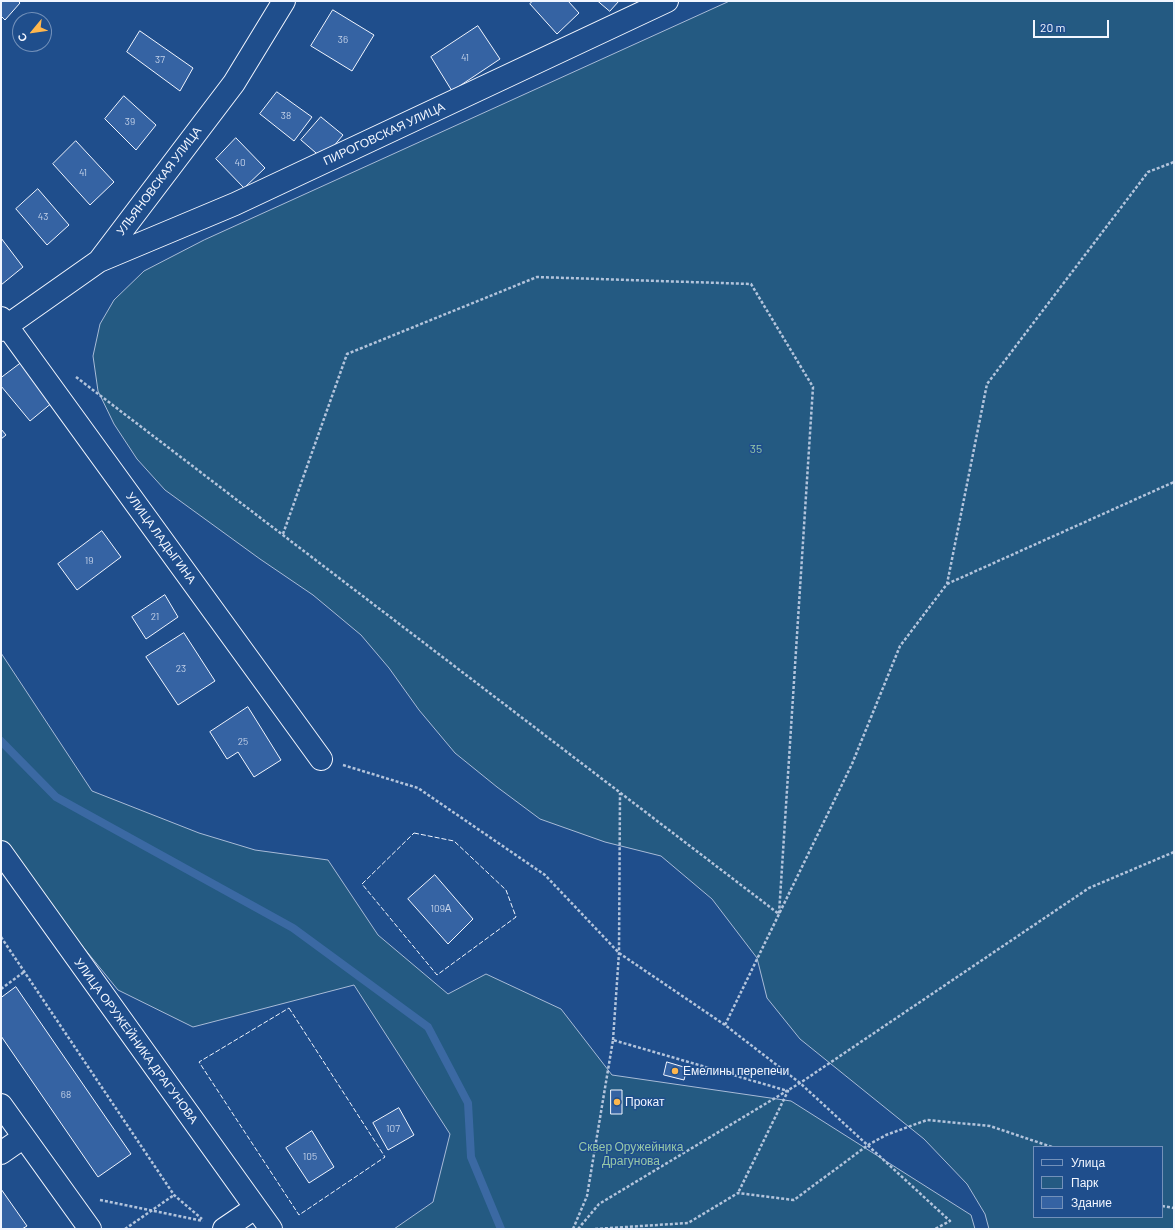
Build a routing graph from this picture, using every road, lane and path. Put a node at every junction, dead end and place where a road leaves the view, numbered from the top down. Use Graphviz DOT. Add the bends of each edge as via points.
graph roads {
  1 [pos="284,1"];
  2 [pos="667,1"];
  3 [pos="1174,162"];
  4 [pos="98,262"];
  5 [pos="3,324"];
  6 [pos="69,373"];
  7 [pos="1174,482"];
  8 [pos="283,534"];
  9 [pos="947,584"];
  10 [pos="321,759"];
  11 [pos="620,792"];
  12 [pos="1,852"];
  13 [pos="1174,852"];
  14 [pos="779,914"];
  15 [pos="1,937"];
  16 [pos="620,952"];
  17 [pos="24,972"];
  18 [pos="1,989"];
  19 [pos="725,1025"];
  20 [pos="613,1040"];
  21 [pos="800,1083"];
  22 [pos="788,1091"];
  23 [pos="1,1105"];
  24 [pos="24,1137"];
  25 [pos="868,1145"];
  26 [pos="1049,1146"];
  27 [pos="1,1153"];
  28 [pos="738,1192"];
  29 [pos="174,1195"];
  30 [pos="99,1200"];
  31 [pos="1163,1206"];
  32 [pos="255,1208"];
  33 [pos="1174,1208"];
  34 [pos="150,1212"];
  35 [pos="616,1228"];
  36 [pos="90,1229"];
  37 [pos="125,1229"];
  38 [pos="224,1229"];
  39 [pos="271,1229"];
  40 [pos="573,1229"];
  41 [pos="578,1229"];
  42 [pos="595,1229"];
  43 [pos="935,1229"];
  1 -- 4 [label="street, УЛЬЯНОВСКАЯ УЛИЦА" via="234,83"];
  2 -- 4 [label="street, ПИРОГОВСКАЯ УЛИЦА" via="236,204"];
  3 -- 9 [label="path" via="1148,172 987,384"];
  4 -- 5 [label="street, УЛЬЯНОВСКАЯ УЛИЦА"];
  5 -- 10 [label="street, УЛИЦА ЛАДЫГИНА"];
  6 -- 8 [label="path"];
  7 -- 9 [label="path"];
  8 -- 11 [label="path"];
  8 -- 14 [label="path" via="347,354 537,277 751,284 813,387"];
  9 -- 14 [label="path" via="900,646 852,764"];
  10 -- 16 [label="path" via="418,788 545,874"];
  11 -- 14 [label="path"];
  11 -- 16 [label="path"];
  12 -- 32 [label="street, УЛИЦА ОРУЖЕЙНИКА ДРАГУНОВА"];
  13 -- 21 [label="path" via="1089,888"];
  14 -- 19 [label="path"];
  15 -- 17 [label="path"];
  16 -- 19 [label="path"];
  16 -- 20 [label="path"];
  17 -- 18 [label="path"];
  17 -- 29 [label="path"];
  19 -- 21 [label="path"];
  20 -- 22 [label="path"];
  20 -- 40 [label="path" via="587,1196"];
  21 -- 22 [label="path"];
  21 -- 25 [label="path"];
  22 -- 28 [label="path"];
  22 -- 41 [label="path" via="599,1204"];
  23 -- 24 [label="street"];
  24 -- 27 [label="street"];
  24 -- 36 [label="street"];
  25 -- 26 [label="path" via="886,1135 927,1120 990,1126"];
  25 -- 28 [label="path" via="794,1200"];
  25 -- 43 [label="path" via="950,1221"];
  28 -- 35 [label="path" via="688,1223"];
  29 -- 34 [label="path"];
  29 -- 34 [label="path" via="205,1222"];
  30 -- 34 [label="path"];
  31 -- 33 [label="path"];
  32 -- 38 [label="street"];
  32 -- 39 [label="street, УЛИЦА ОРУЖЕЙНИКА ДРАГУНОВА"];
  34 -- 37 [label="path"];
  35 -- 42 [label="path"];
}
